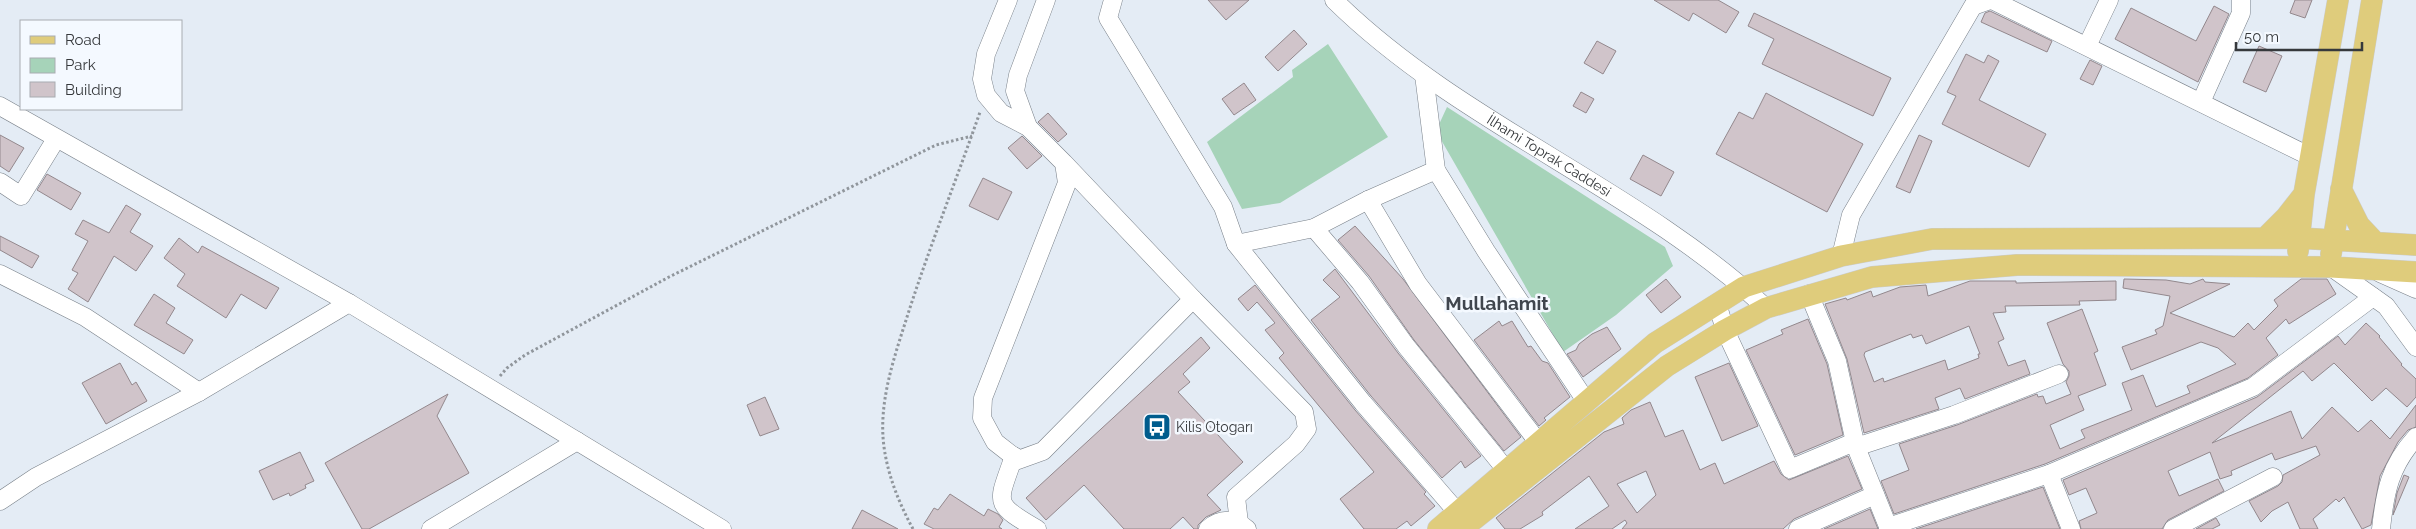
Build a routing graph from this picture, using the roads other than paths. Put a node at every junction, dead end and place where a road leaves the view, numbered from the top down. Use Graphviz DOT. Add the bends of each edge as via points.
graph roads {
  1 [pos="1008,0"];
  2 [pos="1046,0"];
  3 [pos="1113,0"];
  4 [pos="1334,0"];
  5 [pos="1991,0"];
  6 [pos="2109,0"];
  7 [pos="2242,0"];
  8 [pos="2338,0"];
  9 [pos="2372,0"];
  10 [pos="2087,46"];
  11 [pos="1424,75"];
  12 [pos="2201,102"];
  13 [pos="0,106"];
  14 [pos="1028,126"];
  15 [pos="56,139"];
  16 [pos="2311,157"];
  17 [pos="1064,162"];
  18 [pos="1436,170"];
  19 [pos="0,182"];
  20 [pos="2341,189"];
  21 [pos="2304,194"];
  22 [pos="1368,200"];
  23 [pos="1314,228"];
  24 [pos="2265,238"];
  25 [pos="2299,238"];
  26 [pos="2332,241"];
  27 [pos="2374,242"];
  28 [pos="1236,244"];
  29 [pos="2416,245"];
  30 [pos="1841,256"];
  31 [pos="2297,266"];
  32 [pos="2331,267"];
  33 [pos="2366,268"];
  34 [pos="2416,272"];
  35 [pos="0,274"];
  36 [pos="1744,287"];
  37 [pos="2416,289"];
  38 [pos="1810,294"];
  39 [pos="2373,297"];
  40 [pos="1193,299"];
  41 [pos="349,303"];
  42 [pos="1718,304"];
  43 [pos="1766,308"];
  44 [pos="1725,330"];
  45 [pos="2416,347"];
  46 [pos="2059,374"];
  47 [pos="199,392"];
  48 [pos="1586,401"];
  49 [pos="2416,437"];
  50 [pos="577,441"];
  51 [pos="1538,442"];
  52 [pos="1856,447"];
  53 [pos="1014,456"];
  54 [pos="1507,471"];
  55 [pos="2049,474"];
  56 [pos="2274,477"];
  57 [pos="1874,495"];
  58 [pos="0,501"];
  59 [pos="1460,521"];
  60 [pos="1243,526"];
  61 [pos="1889,528"];
  62 [pos="431,529"];
  63 [pos="722,529"];
  64 [pos="1037,529"];
  65 [pos="1208,529"];
  66 [pos="1438,529"];
  67 [pos="1798,529"];
  68 [pos="2071,529"];
  69 [pos="2173,529"];
  70 [pos="2381,529"];
  1 -- 14 [label="street" via="986,54 982,79 986,95 1001,113"];
  2 -- 14 [label="street" via="1015,91"];
  3 -- 28 [label="street" via="1108,18 1223,206"];
  4 -- 11 [label="street, İlhami Toprak Caddesi"];
  5 -- 10 [label="street"];
  5 -- 30 [label="street" via="1973,6 1851,215"];
  6 -- 10 [label="street"];
  7 -- 12 [label="street" via="2241,13"];
  8 -- 16 [label="main road"];
  9 -- 20 [label="main road"];
  10 -- 12 [label="street"];
  11 -- 18 [label="street"];
  11 -- 36 [label="street, İlhami Toprak Caddesi" via="1624,202"];
  12 -- 16 [label="street"];
  13 -- 15 [label="street"];
  14 -- 17 [label="street"];
  15 -- 19 [label="street" via="22,196"];
  15 -- 41 [label="street"];
  16 -- 21 [label="main road"];
  17 -- 40 [label="street"];
  17 -- 53 [label="street" via="1068,183 983,398 982,418 995,442"];
  18 -- 22 [label="street"];
  18 -- 48 [label="street" via="1486,252"];
  20 -- 26 [label="main road"];
  20 -- 27 [label="main road" via="2359,226"];
  21 -- 24 [label="main road"];
  21 -- 25 [label="main road"];
  22 -- 23 [label="street"];
  22 -- 51 [label="street" via="1418,284"];
  23 -- 28 [label="street"];
  23 -- 54 [label="street"];
  24 -- 25 [label="main road"];
  24 -- 30 [label="main road" via="1932,239"];
  25 -- 26 [label="main road"];
  25 -- 31 [label="main road"];
  26 -- 27 [label="main road"];
  26 -- 32 [label="main road"];
  27 -- 29 [label="main road"];
  28 -- 59 [label="street"];
  30 -- 36 [label="main road"];
  31 -- 32 [label="main road"];
  31 -- 38 [label="main road" via="2017,265 1872,277"];
  32 -- 33 [label="main road"];
  32 -- 39 [label="street"];
  33 -- 34 [label="main road"];
  33 -- 37 [label="street"];
  35 -- 47 [label="street" via="85,318"];
  36 -- 42 [label="main road"];
  36 -- 43 [label="street, İlhami Toprak Caddesi"];
  38 -- 43 [label="main road"];
  38 -- 52 [label="street" via="1837,361"];
  39 -- 45 [label="street" via="2386,306"];
  39 -- 55 [label="street" via="2253,387"];
  40 -- 53 [label="street" via="1043,452 1018,460"];
  40 -- 60 [label="street" via="1304,412 1306,429 1296,444 1236,497"];
  41 -- 47 [label="street"];
  41 -- 50 [label="street"];
  42 -- 44 [label="street"];
  42 -- 48 [label="main road" via="1655,343"];
  43 -- 44 [label="main road"];
  44 -- 52 [label="street" via="1790,469 1852,442"];
  44 -- 59 [label="main road" via="1667,366"];
  46 -- 52 [label="street" via="1954,415"];
  47 -- 58 [label="street" via="36,477"];
  48 -- 51 [label="main road"];
  49 -- 70 [label="street" via="2399,456 2384,498"];
  50 -- 62 [label="street"];
  50 -- 63 [label="street"];
  51 -- 54 [label="main road"];
  52 -- 57 [label="street"];
  53 -- 64 [label="street" via="1000,494 1002,501 1009,514"];
  54 -- 59 [label="main road"];
  55 -- 61 [label="street"];
  55 -- 68 [label="street"];
  56 -- 69 [label="street"];
  57 -- 61 [label="street"];
  57 -- 67 [label="street"];
  59 -- 66 [label="main road"];
  60 -- 65 [label="street" via="1222,521"];
}
